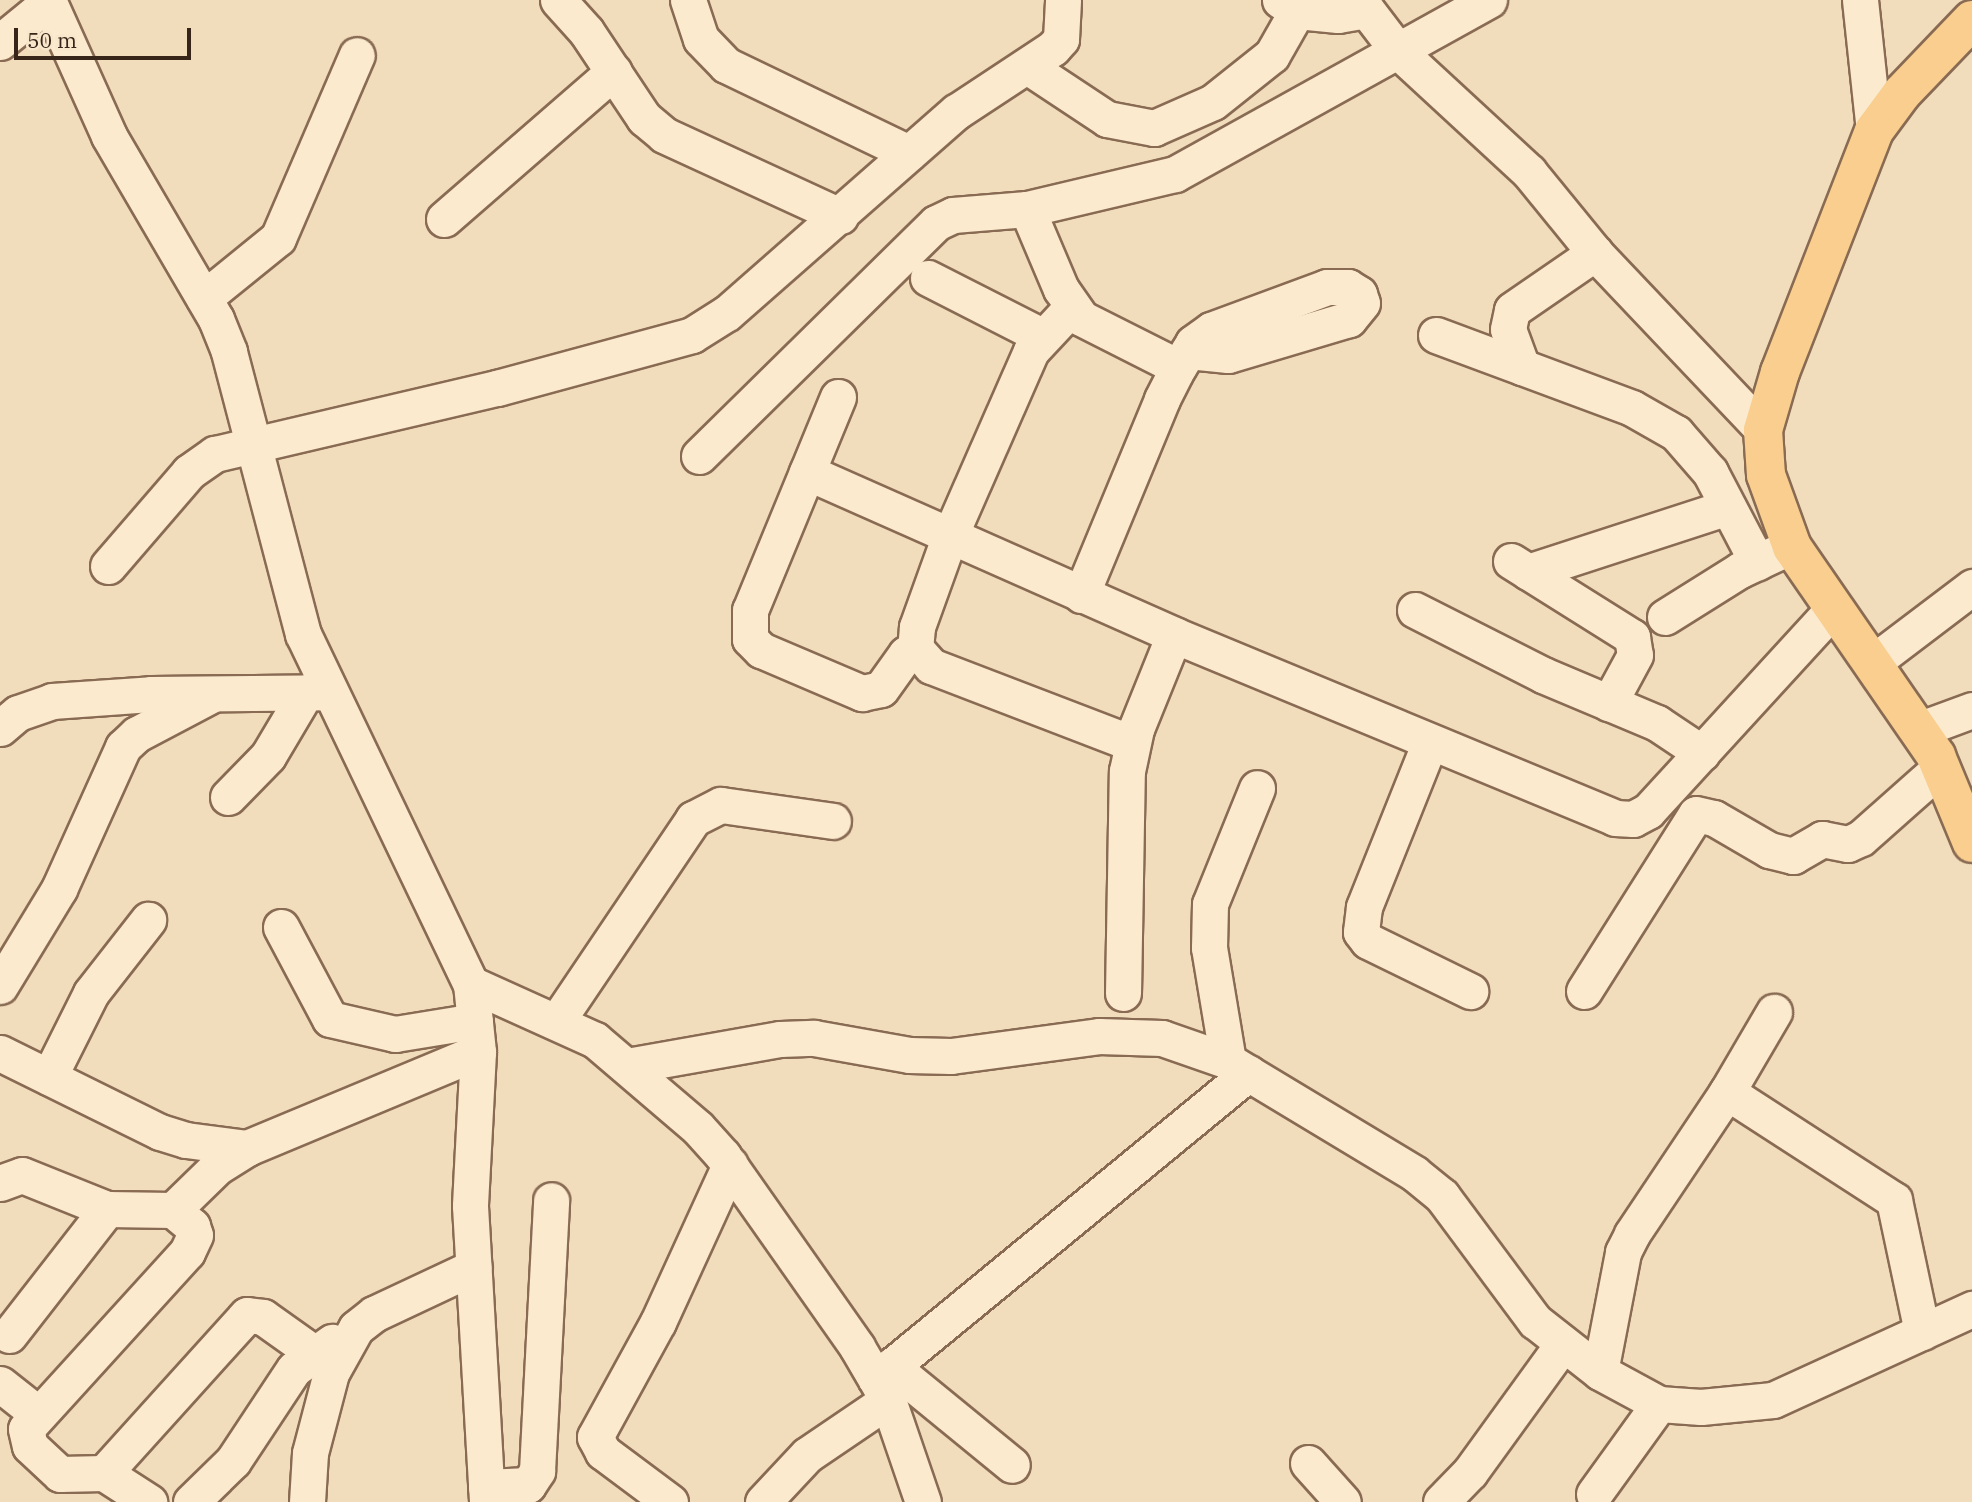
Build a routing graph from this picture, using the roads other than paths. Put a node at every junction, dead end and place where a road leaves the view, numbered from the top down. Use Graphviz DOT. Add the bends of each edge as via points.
graph roads {
  1 [pos="558,0"];
  2 [pos="688,0"];
  3 [pos="1063,0"];
  4 [pos="1489,0"];
  5 [pos="1860,0"];
  6 [pos="48,1"];
  7 [pos="1289,5"];
  8 [pos="1363,5"];
  9 [pos="1972,20"];
  10 [pos="0,42"];
  11 [pos="1398,51"];
  12 [pos="357,55"];
  13 [pos="1027,66"];
  14 [pos="614,71"];
  15 [pos="1874,131"];
  16 [pos="909,153"];
  17 [pos="1027,209"];
  18 [pos="840,216"];
  19 [pos="444,219"];
  20 [pos="1595,253"];
  21 [pos="928,278"];
  22 [pos="204,298"];
  23 [pos="1072,307"];
  24 [pos="1436,335"];
  25 [pos="1042,336"];
  26 [pos="1522,367"];
  27 [pos="838,397"];
  28 [pos="1763,430"];
  29 [pos="251,444"];
  30 [pos="699,456"];
  31 [pos="807,472"];
  32 [pos="1728,507"];
  33 [pos="949,538"];
  34 [pos="1792,547"];
  35 [pos="1757,562"];
  36 [pos="108,566"];
  37 [pos="1972,587"];
  38 [pos="1081,595"];
  39 [pos="1834,608"];
  40 [pos="1415,610"];
  41 [pos="1665,617"];
  42 [pos="1174,635"];
  43 [pos="915,648"];
  44 [pos="1872,663"];
  45 [pos="318,692"];
  46 [pos="211,695"];
  47 [pos="1609,703"];
  48 [pos="1972,710"];
  49 [pos="0,728"];
  50 [pos="1918,730"];
  51 [pos="1430,742"];
  52 [pos="1132,743"];
  53 [pos="1702,753"];
  54 [pos="1941,767"];
  55 [pos="1257,788"];
  56 [pos="228,797"];
  57 [pos="833,821"];
  58 [pos="1972,843"];
  59 [pos="148,920"];
  60 [pos="281,927"];
  61 [pos="471,984"];
  62 [pos="0,986"];
  63 [pos="1470,991"];
  64 [pos="1584,991"];
  65 [pos="1123,993"];
  66 [pos="1774,1012"];
  67 [pos="557,1021"];
  68 [pos="476,1036"];
  69 [pos="0,1053"];
  70 [pos="627,1066"];
  71 [pos="1238,1067"];
  72 [pos="49,1077"];
  73 [pos="1727,1092"];
  74 [pos="247,1148"];
  75 [pos="730,1165"];
  76 [pos="0,1183"];
  77 [pos="551,1200"];
  78 [pos="107,1209"];
  79 [pos="173,1210"];
  80 [pos="474,1267"];
  81 [pos="1972,1309"];
  82 [pos="356,1328"];
  83 [pos="1922,1332"];
  84 [pos="9,1335"];
  85 [pos="1562,1345"];
  86 [pos="312,1352"];
  87 [pos="1600,1372"];
  88 [pos="885,1382"];
  89 [pos="0,1384"];
  90 [pos="1659,1404"];
  91 [pos="38,1414"];
  92 [pos="1308,1463"];
  93 [pos="1012,1465"];
  94 [pos="104,1473"];
  95 [pos="1594,1494"];
  96 [pos="487,1495"];
  97 [pos="925,1501"];
  98 [pos="149,1502"];
  99 [pos="191,1502"];
  100 [pos="307,1502"];
  101 [pos="670,1502"];
  102 [pos="763,1502"];
  103 [pos="1343,1502"];
  104 [pos="1441,1502"];
  1 -- 14 [label="street"];
  2 -- 16 [label="street" via="701,39 726,65"];
  3 -- 13 [label="street" via="1061,39"];
  4 -- 11 [label="street"];
  5 -- 15 [label="street"];
  6 -- 10 [label="street"];
  6 -- 22 [label="street" via="109,136"];
  7 -- 8 [label="street" via="1338,15"];
  7 -- 13 [label="street" via="1272,55 1213,102 1154,128 1107,119"];
  8 -- 11 [label="street"];
  9 -- 15 [label="main road" via="1902,93"];
  11 -- 17 [label="street" via="1175,174"];
  11 -- 20 [label="street" via="1529,172"];
  12 -- 22 [label="street" via="278,238"];
  13 -- 16 [label="street" via="956,112"];
  14 -- 18 [label="street" via="644,118 664,135"];
  14 -- 19 [label="street"];
  15 -- 28 [label="main road" via="1780,372"];
  16 -- 18 [label="street"];
  17 -- 23 [label="street"];
  17 -- 30 [label="street" via="953,215 936,223"];
  18 -- 29 [label="street" via="727,313 692,335 497,388"];
  20 -- 26 [label="street" via="1512,310 1508,330"];
  20 -- 28 [label="street"];
  21 -- 25 [label="street"];
  22 -- 29 [label="street" via="229,352"];
  23 -- 25 [label="street"];
  23 -- 38 [label="street" via="1082,318 1183,359"];
  24 -- 26 [label="street"];
  25 -- 33 [label="street" via="1031,351"];
  26 -- 32 [label="street" via="1641,412 1676,433 1699,455"];
  27 -- 31 [label="street"];
  28 -- 34 [label="main road" via="1766,475"];
  29 -- 36 [label="street" via="203,459"];
  29 -- 45 [label="street"];
  31 -- 33 [label="street"];
  31 -- 43 [label="street" via="750,610 750,639 761,650 862,693 881,689"];
  32 -- 35 [label="street"];
  32 -- 47 [label="street" via="1520,567 1632,637 1635,655"];
  33 -- 38 [label="street"];
  33 -- 43 [label="street" via="917,627"];
  34 -- 35 [label="street"];
  34 -- 39 [label="main road"];
  35 -- 41 [label="street"];
  37 -- 44 [label="street"];
  38 -- 42 [label="street"];
  39 -- 44 [label="main road"];
  39 -- 53 [label="street"];
  40 -- 47 [label="street"];
  42 -- 51 [label="street"];
  42 -- 52 [label="street"];
  43 -- 52 [label="street" via="931,666"];
  44 -- 50 [label="main road"];
  45 -- 46 [label="street"];
  45 -- 56 [label="street" via="268,756"];
  45 -- 61 [label="street"];
  46 -- 49 [label="street" via="52,701 27,709"];
  46 -- 62 [label="street" via="137,734 123,747 59,889"];
  47 -- 53 [label="street" via="1657,723"];
  48 -- 50 [label="street"];
  50 -- 54 [label="main road"];
  51 -- 53 [label="street" via="1615,818 1633,819 1648,811"];
  51 -- 63 [label="street" via="1364,906 1361,932 1368,941"];
  52 -- 65 [label="street" via="1127,771"];
  54 -- 58 [label="main road"];
  54 -- 64 [label="street" via="1861,838 1847,844 1822,839 1793,856 1769,850 1714,818 1696,814"];
  55 -- 71 [label="street" via="1210,904 1209,948"];
  57 -- 67 [label="street" via="721,805 693,819"];
  59 -- 72 [label="street" via="84,1004"];
  60 -- 68 [label="street" via="330,1019 395,1034"];
  61 -- 67 [label="street"];
  61 -- 68 [label="street"];
  66 -- 73 [label="street"];
  67 -- 70 [label="street" via="595,1040"];
  68 -- 74 [label="street"];
  68 -- 80 [label="street" via="470,1206"];
  69 -- 72 [label="street"];
  70 -- 71 [label="street" via="814,1038 909,1055 951,1056 1128,1035 1162,1038"];
  70 -- 75 [label="street" via="698,1128"];
  71 -- 85 [label="street" via="1415,1174 1442,1196 1514,1297"];
  71 -- 88 [label="street"];
  72 -- 74 [label="street" via="160,1132"];
  73 -- 83 [label="street" via="1894,1199"];
  73 -- 87 [label="street" via="1623,1252"];
  74 -- 79 [label="street" via="217,1167"];
  75 -- 88 [label="street"];
  75 -- 101 [label="street" via="658,1322 595,1437 603,1452"];
  76 -- 78 [label="street" via="22,1175"];
  77 -- 96 [label="street" via="537,1471 528,1485"];
  78 -- 79 [label="street"];
  78 -- 84 [label="street"];
  79 -- 91 [label="street" via="192,1226 195,1235 187,1252"];
  80 -- 82 [label="street" via="374,1314"];
  80 -- 96 [label="street"];
  81 -- 83 [label="street"];
  82 -- 86 [label="street"];
  82 -- 100 [label="street" via="331,1373 310,1453"];
  83 -- 90 [label="street" via="1773,1400 1701,1407"];
  85 -- 87 [label="street"];
  85 -- 104 [label="street" via="1470,1472"];
  86 -- 94 [label="street" via="263,1317 247,1315"];
  86 -- 99 [label="street" via="280,1386 233,1461"];
  87 -- 90 [label="street"];
  88 -- 93 [label="street"];
  88 -- 97 [label="street"];
  88 -- 102 [label="street"];
  89 -- 91 [label="street"];
  90 -- 95 [label="street"];
  91 -- 94 [label="street" via="26,1429 25,1439 53,1469 61,1474"];
  92 -- 103 [label="street"];
  94 -- 98 [label="street"];
}
